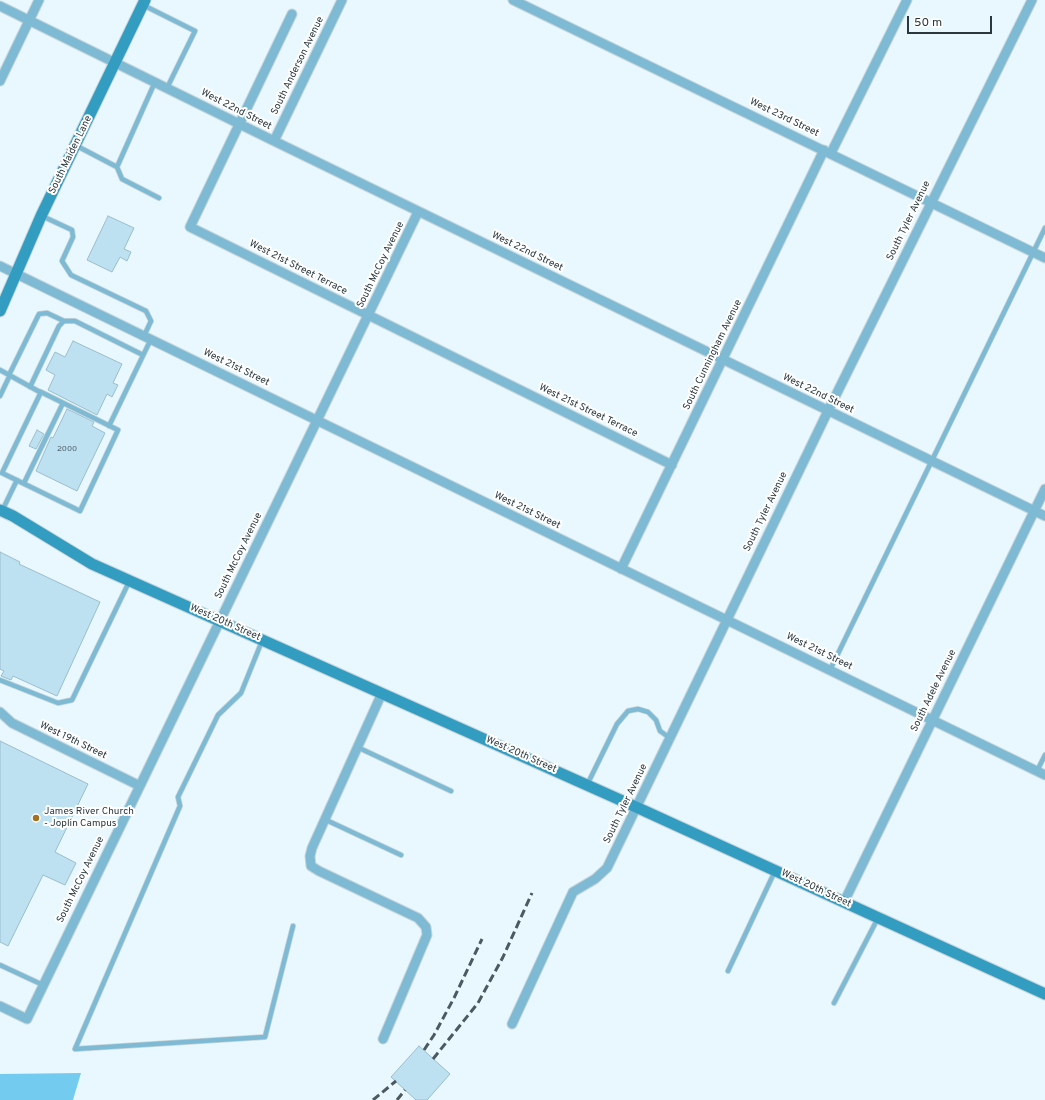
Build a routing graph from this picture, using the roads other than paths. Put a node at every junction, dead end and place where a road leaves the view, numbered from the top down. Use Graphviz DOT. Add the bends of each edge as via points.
graph roads {
  1 [pos="39,0"];
  2 [pos="342,0"];
  3 [pos="513,0"];
  4 [pos="907,0"];
  5 [pos="1032,0"];
  6 [pos="144,3"];
  7 [pos="0,6"];
  8 [pos="292,14"];
  9 [pos="29,20"];
  10 [pos="115,62"];
  11 [pos="0,81"];
  12 [pos="155,82"];
  13 [pos="167,88"];
  14 [pos="240,124"];
  15 [pos="274,141"];
  16 [pos="75,145"];
  17 [pos="828,152"];
  18 [pos="117,167"];
  19 [pos="159,198"];
  20 [pos="931,202"];
  21 [pos="418,212"];
  22 [pos="41,216"];
  23 [pos="1045,228"];
  24 [pos="1034,252"];
  25 [pos="1045,258"];
  26 [pos="0,266"];
  27 [pos="17,274"];
  28 [pos="0,311"];
  29 [pos="368,316"];
  30 [pos="64,321"];
  31 [pos="148,337"];
  32 [pos="143,355"];
  33 [pos="723,359"];
  34 [pos="0,370"];
  35 [pos="10,375"];
  36 [pos="30,387"];
  37 [pos="41,392"];
  38 [pos="0,396"];
  39 [pos="63,403"];
  40 [pos="828,411"];
  41 [pos="318,420"];
  42 [pos="109,426"];
  43 [pos="932,461"];
  44 [pos="672,465"];
  45 [pos="1,472"];
  46 [pos="17,480"];
  47 [pos="24,483"];
  48 [pos="1045,489"];
  49 [pos="1034,511"];
  50 [pos="1,512"];
  51 [pos="1045,516"];
  52 [pos="621,569"];
  53 [pos="129,581"];
  54 [pos="220,620"];
  55 [pos="727,620"];
  56 [pos="262,639"];
  57 [pos="830,670"];
  58 [pos="0,680"];
  59 [pos="382,693"];
  60 [pos="0,712"];
  61 [pos="932,720"];
  62 [pos="670,738"];
  63 [pos="357,746"];
  64 [pos="1045,755"];
  65 [pos="1041,773"];
  66 [pos="587,785"];
  67 [pos="140,786"];
  68 [pos="452,792"];
  69 [pos="636,807"];
  70 [pos="324,819"];
  71 [pos="401,855"];
  72 [pos="776,871"];
  73 [pos="844,902"];
  74 [pos="878,918"];
  75 [pos="293,926"];
  76 [pos="0,965"];
  77 [pos="728,971"];
  78 [pos="43,985"];
  79 [pos="1045,994"];
  80 [pos="834,1003"];
  81 [pos="0,1006"];
  82 [pos="512,1024"];
  83 [pos="383,1039"];
  1 -- 9 [label="street"];
  2 -- 15 [label="street, South Anderson Avenue"];
  3 -- 17 [label="street, West 23rd Street"];
  4 -- 17 [label="street, South Cunningham Avenue"];
  5 -- 20 [label="street, South Tyler Avenue"];
  6 -- 10 [label="main road, South Maiden Lane"];
  6 -- 13 [label="lane" via="195,31"];
  7 -- 9 [label="street, West 22nd Street"];
  8 -- 14 [label="street, West 21st Street Terrace"];
  9 -- 10 [label="street, West 22nd Street"];
  9 -- 11 [label="street"];
  10 -- 12 [label="street, West 22nd Street"];
  10 -- 16 [label="main road, South Maiden Lane"];
  12 -- 13 [label="street, West 22nd Street"];
  12 -- 18 [label="lane"];
  13 -- 14 [label="street, West 22nd Street"];
  14 -- 15 [label="street, West 22nd Street"];
  14 -- 29 [label="street, West 21st Street Terrace" via="190,227"];
  15 -- 21 [label="street, West 22nd Street"];
  16 -- 18 [label="lane"];
  16 -- 22 [label="main road, South Maiden Lane"];
  17 -- 20 [label="street, West 23rd Street"];
  17 -- 33 [label="street, South Cunningham Avenue"];
  18 -- 19 [label="lane" via="122,180"];
  20 -- 24 [label="street, West 23rd Street"];
  20 -- 40 [label="street, South Tyler Avenue"];
  21 -- 29 [label="street, South McCoy Avenue"];
  21 -- 33 [label="street, West 22nd Street"];
  22 -- 27 [label="main road, South Maiden Lane"];
  22 -- 31 [label="lane" via="72,230 73,237 62,261 71,275 146,310 151,321"];
  23 -- 24 [label="lane"];
  24 -- 25 [label="street, West 23rd Street"];
  24 -- 43 [label="lane"];
  26 -- 27 [label="street, West 21st Street"];
  27 -- 28 [label="main road, South Maiden Lane"];
  27 -- 31 [label="street, West 21st Street"];
  29 -- 41 [label="street, South McCoy Avenue"];
  29 -- 44 [label="street, West 21st Street Terrace"];
  30 -- 32 [label="lane" via="75,321"];
  30 -- 35 [label="lane" via="47,313 39,314"];
  30 -- 36 [label="lane" via="59,326"];
  31 -- 32 [label="lane"];
  31 -- 41 [label="street, West 21st Street"];
  32 -- 42 [label="lane"];
  33 -- 40 [label="street, West 22nd Street"];
  33 -- 44 [label="street, South Cunningham Avenue"];
  34 -- 35 [label="lane"];
  35 -- 36 [label="lane"];
  35 -- 38 [label="lane"];
  36 -- 37 [label="lane"];
  37 -- 39 [label="lane"];
  37 -- 45 [label="lane"];
  39 -- 42 [label="lane"];
  39 -- 47 [label="lane"];
  40 -- 43 [label="street, West 22nd Street"];
  40 -- 55 [label="street, South Tyler Avenue"];
  41 -- 52 [label="street, West 21st Street"];
  41 -- 54 [label="street, South McCoy Avenue"];
  42 -- 47 [label="lane" via="118,430 80,511"];
  43 -- 49 [label="street, West 22nd Street"];
  43 -- 57 [label="lane"];
  44 -- 52 [label="street, South Cunningham Avenue"];
  45 -- 46 [label="lane"];
  46 -- 47 [label="lane"];
  46 -- 50 [label="lane"];
  48 -- 49 [label="street, South Adele Avenue"];
  49 -- 51 [label="street, West 22nd Street"];
  49 -- 61 [label="street, South Adele Avenue"];
  50 -- 53 [label="main road, West 20th Street" via="92,564"];
  52 -- 55 [label="street, West 21st Street"];
  53 -- 54 [label="main road, West 20th Street"];
  53 -- 58 [label="lane" via="72,700 58,703"];
  54 -- 56 [label="main road, West 20th Street"];
  54 -- 67 [label="street, South McCoy Avenue"];
  55 -- 57 [label="street, West 21st Street"];
  55 -- 62 [label="street, South Tyler Avenue"];
  56 -- 59 [label="main road, West 20th Street"];
  56 -- 75 [label="lane" via="241,693 218,714 178,797 180,806 75,1049 265,1037"];
  57 -- 61 [label="street, West 21st Street"];
  59 -- 63 [label="street"];
  59 -- 66 [label="main road, West 20th Street"];
  60 -- 67 [label="street, West 19th Street" via="12,723"];
  61 -- 65 [label="street, West 21st Street"];
  61 -- 73 [label="street, South Adele Avenue"];
  62 -- 66 [label="lane" via="660,731 656,720 648,712 638,709 628,711 617,724"];
  62 -- 69 [label="street, South Tyler Avenue"];
  63 -- 68 [label="lane"];
  63 -- 70 [label="street"];
  64 -- 65 [label="lane"];
  66 -- 69 [label="main road, West 20th Street"];
  67 -- 78 [label="street, South McCoy Avenue"];
  69 -- 72 [label="main road, West 20th Street"];
  69 -- 82 [label="street, South Tyler Avenue" via="607,868 573,892"];
  70 -- 71 [label="lane"];
  70 -- 83 [label="street" via="312,848 311,866 418,918 427,930 427,936"];
  72 -- 73 [label="main road, West 20th Street"];
  72 -- 77 [label="lane"];
  73 -- 74 [label="main road, West 20th Street"];
  74 -- 79 [label="main road, West 20th Street"];
  74 -- 80 [label="lane"];
  76 -- 78 [label="lane"];
  78 -- 81 [label="street, South McCoy Avenue" via="26,1019"];
}
